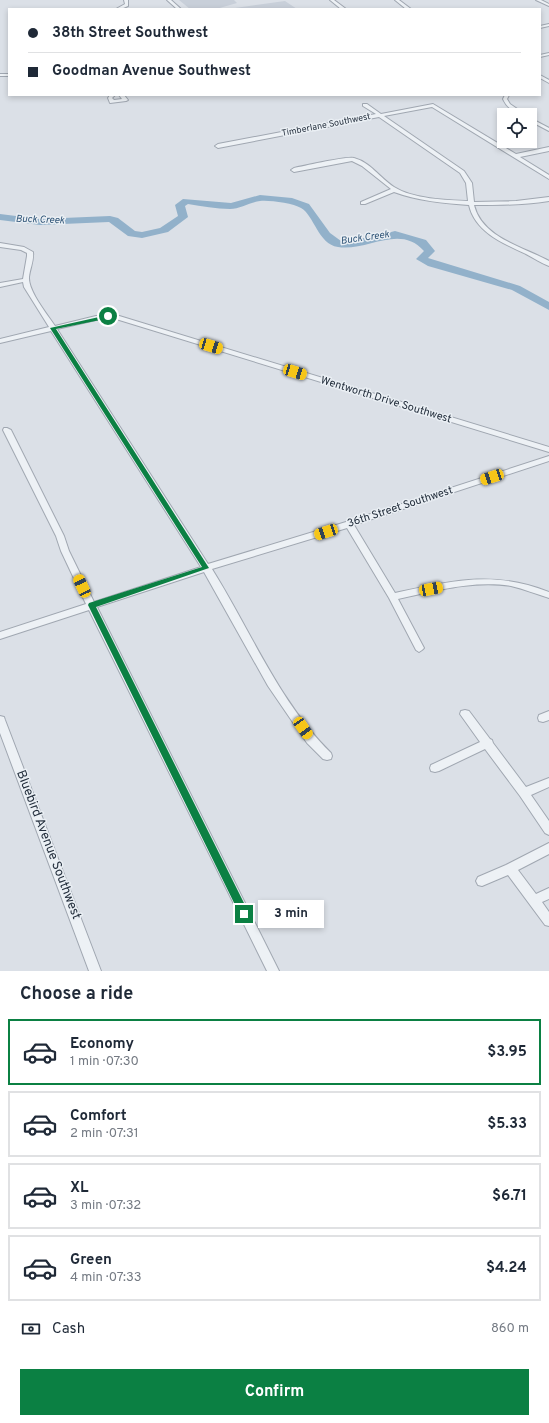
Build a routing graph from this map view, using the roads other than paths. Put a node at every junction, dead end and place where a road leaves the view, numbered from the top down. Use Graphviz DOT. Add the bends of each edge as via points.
graph roads {
  1 [pos="126,0"];
  2 [pos="169,0"];
  3 [pos="332,0"];
  4 [pos="397,0"];
  5 [pos="538,0"];
  6 [pos="549,5"];
  7 [pos="120,8"];
  8 [pos="178,8"];
  9 [pos="343,8"];
  10 [pos="408,8"];
  11 [pos="112,96"];
  12 [pos="122,96"];
  13 [pos="506,96"];
  14 [pos="365,105"];
  15 [pos="513,108"];
  16 [pos="380,115"];
  17 [pos="537,123"];
  18 [pos="549,130"];
  19 [pos="218,146"];
  20 [pos="549,149"];
  21 [pos="516,156"];
  22 [pos="294,170"];
  23 [pos="549,177"];
  24 [pos="394,190"];
  25 [pos="549,199"];
  26 [pos="471,202"];
  27 [pos="363,204"];
  28 [pos="0,245"];
  29 [pos="549,264"];
  30 [pos="25,280"];
  31 [pos="0,285"];
  32 [pos="53,328"];
  33 [pos="0,341"];
  34 [pos="7,430"];
  35 [pos="549,450"];
  36 [pos="549,458"];
  37 [pos="349,524"];
  38 [pos="206,568"];
  39 [pos="549,595"];
  40 [pos="393,597"];
  41 [pos="91,605"];
  42 [pos="0,636"];
  43 [pos="419,648"];
  44 [pos="465,714"];
  45 [pos="0,720"];
  46 [pos="488,743"];
  47 [pos="327,756"];
  48 [pos="436,768"];
  49 [pos="549,782"];
  50 [pos="524,793"];
  51 [pos="549,830"];
  52 [pos="549,848"];
  53 [pos="510,869"];
  54 [pos="482,881"];
  55 [pos="549,893"];
  56 [pos="533,901"];
  57 [pos="549,920"];
  58 [pos="95,971"];
  59 [pos="273,971"];
  1 -- 7 [label="street" via="127,5"];
  2 -- 8 [label="street"];
  3 -- 9 [label="street"];
  4 -- 10 [label="street"];
  5 -- 6 [label="street"];
  11 -- 12 [label="street" via="112,102 126,100"];
  13 -- 15 [label="street" via="508,105"];
  14 -- 16 [label="street"];
  16 -- 19 [label="street, Timberlane Southwest"];
  16 -- 21 [label="street, Timberlane Southwest" via="435,105"];
  16 -- 26 [label="street" via="462,172 471,186"];
  17 -- 18 [label="street"];
  20 -- 21 [label="street"];
  21 -- 23 [label="street"];
  22 -- 24 [label="street" via="352,159"];
  24 -- 26 [label="street" via="425,199"];
  24 -- 27 [label="street"];
  25 -- 26 [label="street" via="518,204"];
  26 -- 29 [label="street" via="475,216 488,230 505,242"];
  28 -- 30 [label="street" via="22,248 30,252"];
  30 -- 31 [label="street"];
  30 -- 32 [label="street"];
  32 -- 33 [label="street"];
  32 -- 35 [label="street, Wentworth Drive Southwest" via="108,316"];
  32 -- 38 [label="street"];
  34 -- 41 [label="street"];
  36 -- 37 [label="street, 36th Street Southwest"];
  37 -- 38 [label="street, 36th Street Southwest"];
  37 -- 40 [label="street"];
  38 -- 41 [label="street, 36th Street Southwest"];
  38 -- 47 [label="street" via="271,683 312,740"];
  39 -- 40 [label="street" via="524,585 483,581 464,582"];
  40 -- 43 [label="street"];
  41 -- 42 [label="street, 36th Street Southwest"];
  41 -- 59 [label="street"];
  44 -- 46 [label="street"];
  45 -- 58 [label="street, Bluebird Avenue Southwest"];
  46 -- 48 [label="street"];
  46 -- 50 [label="street"];
  49 -- 50 [label="street"];
  50 -- 51 [label="street"];
  52 -- 53 [label="street"];
  53 -- 54 [label="street"];
  53 -- 56 [label="street"];
  55 -- 56 [label="street"];
  56 -- 57 [label="street"];
}
